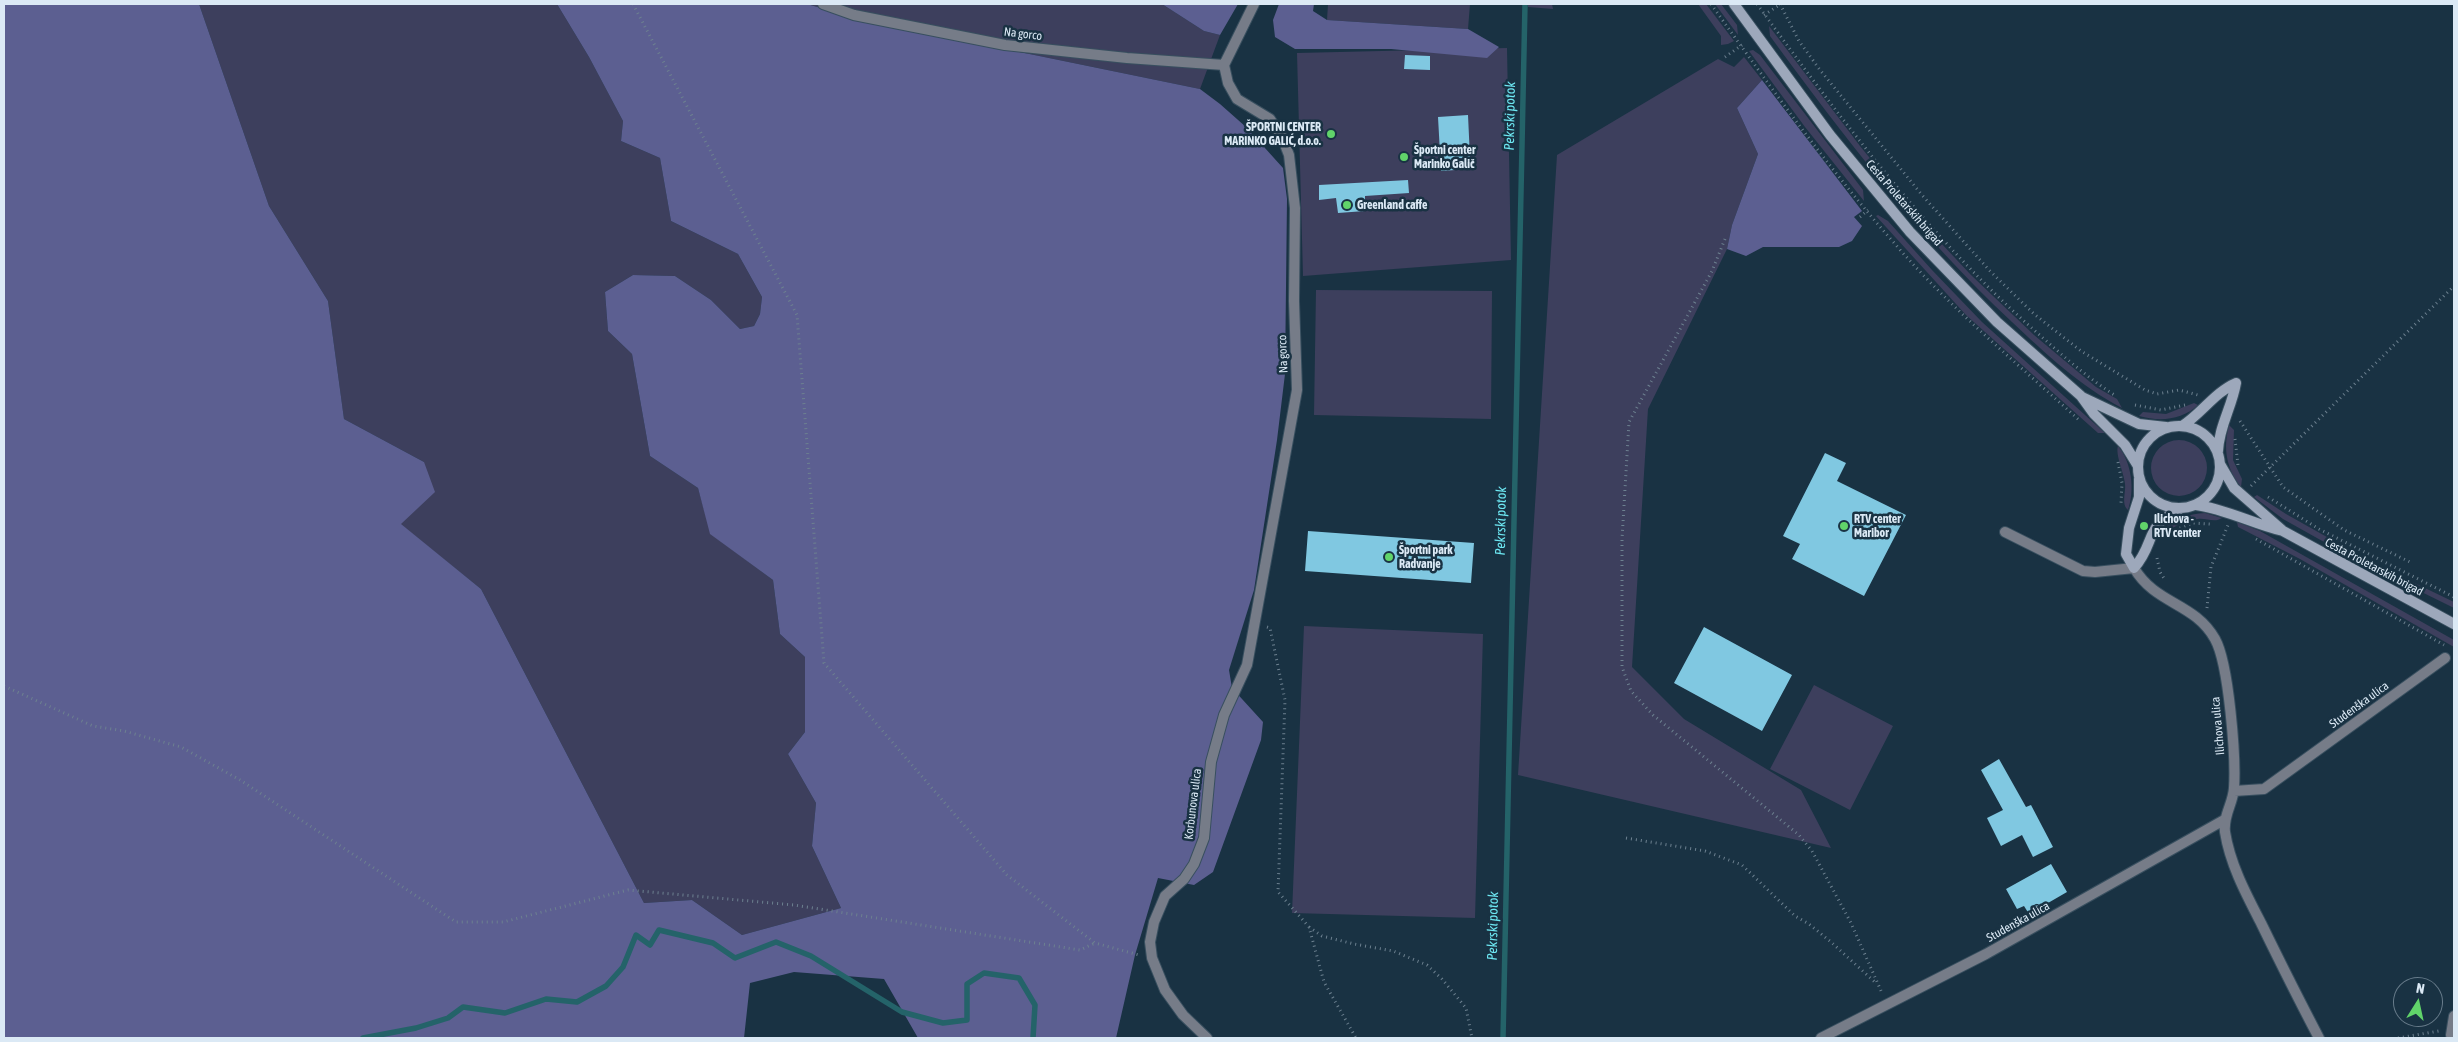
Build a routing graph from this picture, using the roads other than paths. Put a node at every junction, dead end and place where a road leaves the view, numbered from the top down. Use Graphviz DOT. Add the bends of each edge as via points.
graph roads {
  1 [pos="823,4"];
  2 [pos="1254,4"];
  3 [pos="1734,4"];
  4 [pos="1224,65"];
  5 [pos="2081,396"];
  6 [pos="2182,426"];
  7 [pos="2169,428"];
  8 [pos="2218,452"];
  9 [pos="2220,464"];
  10 [pos="2138,466"];
  11 [pos="2139,479"];
  12 [pos="2196,505"];
  13 [pos="2183,508"];
  14 [pos="2283,531"];
  15 [pos="2005,532"];
  16 [pos="2134,568"];
  17 [pos="2454,624"];
  18 [pos="2445,658"];
  19 [pos="1247,665"];
  20 [pos="2234,791"];
  21 [pos="2224,820"];
  22 [pos="2454,1018"];
  23 [pos="2452,1037"];
  24 [pos="1207,1038"];
  25 [pos="1821,1038"];
  26 [pos="2319,1038"];
  1 -- 4 [label="street, Na gorco" via="854,15 1005,45"];
  2 -- 4 [label="street"];
  3 -- 5 [label="main road, Cesta Proletarskih brigad" via="1830,134 1910,232 1997,322"];
  4 -- 19 [label="street, Na gorco" via="1228,83 1237,100 1270,119 1282,137 1289,154 1295,208 1297,390"];
  5 -- 7 [label="main road" via="2139,424"];
  5 -- 10 [label="main road" via="2125,446"];
  6 -- 7 [label="main road"];
  6 -- 8 [label="main road" via="2204,433"];
  6 -- 8 [label="main road" via="2202,412 2224,388 2236,383 2223,422"];
  7 -- 10 [label="main road" via="2148,440"];
  8 -- 9 [label="main road"];
  9 -- 12 [label="main road" via="2214,488"];
  9 -- 14 [label="main road" via="2234,488"];
  10 -- 11 [label="main road"];
  11 -- 13 [label="main road" via="2155,501"];
  11 -- 16 [label="main road" via="2126,554"];
  12 -- 13 [label="main road"];
  12 -- 14 [label="main road" via="2225,511"];
  13 -- 16 [label="main road" via="2160,522 2150,537 2145,556"];
  14 -- 17 [label="main road, Cesta Proletarskih brigad"];
  15 -- 16 [label="street" via="2083,571"];
  16 -- 20 [label="street, Ilichova ulica" via="2151,591 2199,619 2221,651 2229,709"];
  18 -- 20 [label="street, Studenška ulica" via="2264,789"];
  19 -- 24 [label="street, Korbunova ulica" via="1224,715 1210,762 1204,838 1184,879 1165,896 1150,942 1157,974 1183,1015"];
  20 -- 21 [label="street, Ilichova ulica"];
  21 -- 25 [label="street, Studenška ulica" via="2086,899"];
  21 -- 26 [label="street, Ilichova ulica" via="2242,886"];
  22 -- 23 [label="street"];
}
